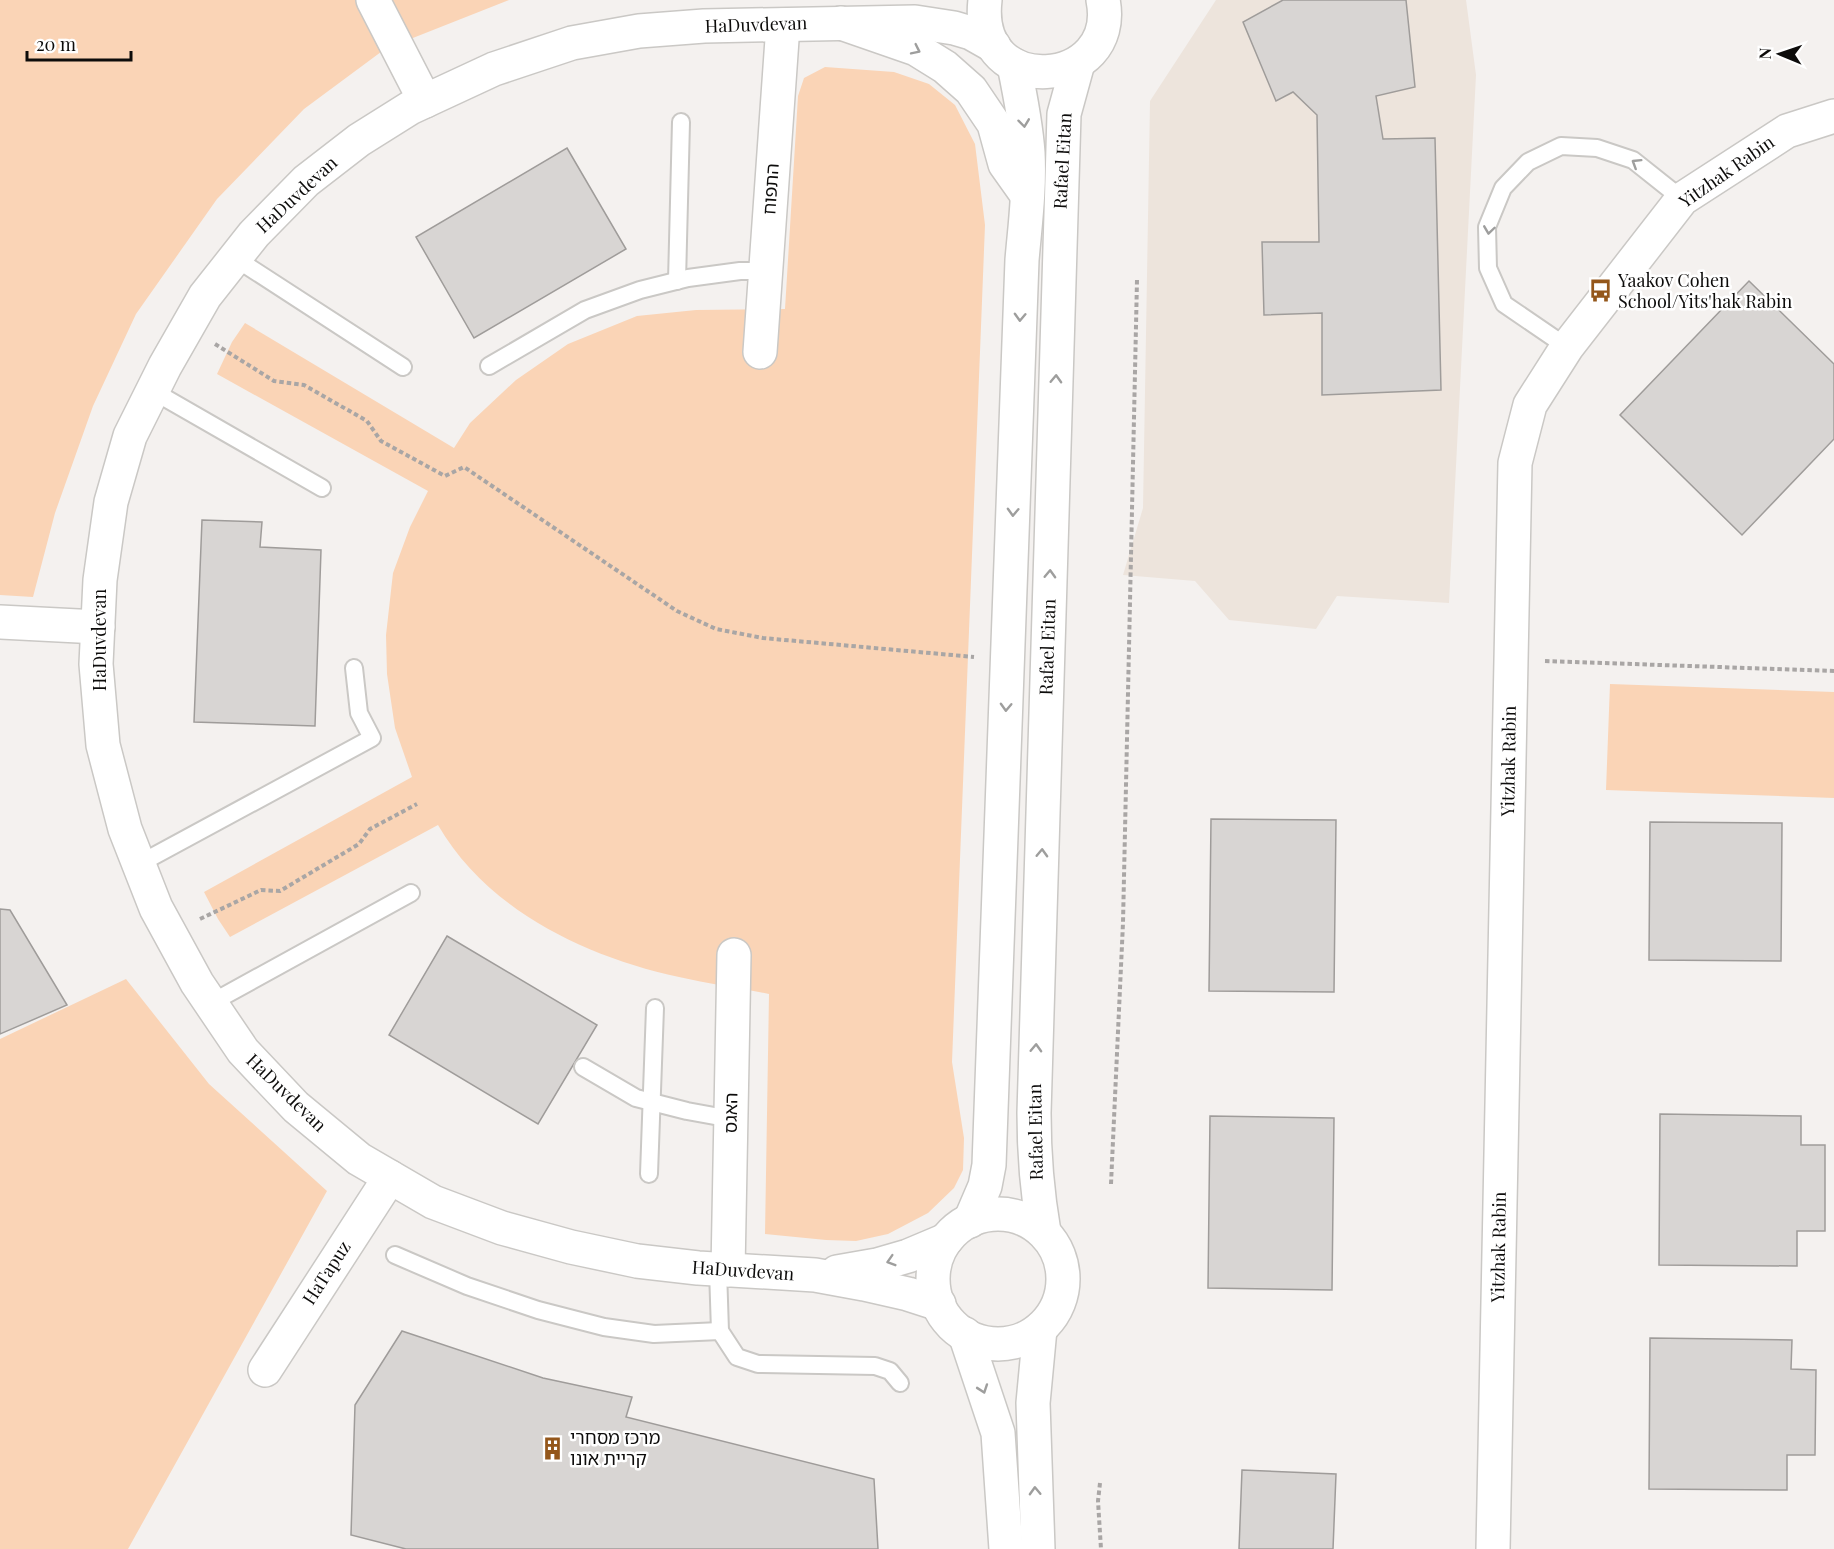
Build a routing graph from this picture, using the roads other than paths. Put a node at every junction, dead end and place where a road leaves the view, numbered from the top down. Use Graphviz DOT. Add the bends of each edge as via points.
graph roads {
  1 [pos="373,0"];
  2 [pos="922,0"];
  3 [pos="985,0"];
  4 [pos="1103,0"];
  5 [pos="835,23"];
  6 [pos="783,25"];
  7 [pos="1004,56"];
  8 [pos="1077,63"];
  9 [pos="425,101"];
  10 [pos="1834,116"];
  11 [pos="681,122"];
  12 [pos="1027,195"];
  13 [pos="1682,199"];
  14 [pos="235,258"];
  15 [pos="766,271"];
  16 [pos="677,281"];
  17 [pos="1567,347"];
  18 [pos="760,352"];
  19 [pos="489,366"];
  20 [pos="403,367"];
  21 [pos="153,391"];
  22 [pos="322,488"];
  23 [pos="0,622"];
  24 [pos="98,627"];
  25 [pos="354,668"];
  26 [pos="139,864"];
  27 [pos="411,893"];
  28 [pos="734,955"];
  29 [pos="212,1003"];
  30 [pos="656,1008"];
  31 [pos="583,1067"];
  32 [pos="651,1102"];
  33 [pos="731,1119"];
  34 [pos="648,1174"];
  35 [pos="390,1177"];
  36 [pos="958,1231"];
  37 [pos="1044,1232"];
  38 [pos="395,1255"];
  39 [pos="723,1270"];
  40 [pos="815,1275"];
  41 [pos="939,1304"];
  42 [pos="1040,1329"];
  43 [pos="720,1331"];
  44 [pos="965,1334"];
  45 [pos="265,1370"];
  46 [pos="900,1383"];
  47 [pos="1006,1549"];
  48 [pos="1038,1549"];
  49 [pos="1494,1549"];
  1 -- 9 [label="street"];
  2 -- 5 [label="street, HaDuvdevan"];
  3 -- 7 [label="street, Rafael Eitan" via="984,20 989,39"];
  4 -- 8 [label="street" via="1100,34"];
  5 -- 6 [label="street, HaDuvdevan"];
  5 -- 7 [label="street, HaDuvdevan" via="915,22 954,28 971,33"];
  5 -- 12 [label="street, one-way" via="916,49 971,90 994,124 1005,164"];
  6 -- 9 [label="street, HaDuvdevan" via="639,31 572,44 494,69"];
  6 -- 15 [label="street, התפוח"];
  7 -- 8 [label="street, HaDuvdevan" via="1042,73"];
  7 -- 12 [label="street, Rafael Eitan, one-way" via="1024,118"];
  37 -- 8 [label="street, Rafael Eitan, one-way" via="1036,1188 1034,1101 1062,148 1064,114"];
  9 -- 14 [label="street, HaDuvdevan" via="359,140 306,181"];
  10 -- 13 [label="street, Yitzhak Rabin" via="1787,131"];
  11 -- 16 [label="lane"];
  12 -- 36 [label="street, Rafael Eitan, one-way" via="989,1165 986,1186"];
  13 -- 17 [label="street, Yitzhak Rabin"];
  13 -- 17 [label="lane, one-way" via="1633,160 1597,148 1561,146 1528,162 1503,188 1487,227 1488,268 1504,304"];
  14 -- 20 [label="lane"];
  14 -- 21 [label="street, HaDuvdevan" via="205,296"];
  15 -- 16 [label="lane"];
  15 -- 18 [label="street, התפוח"];
  16 -- 19 [label="lane" via="585,310"];
  17 -- 49 [label="street, Yitzhak Rabin" via="1530,405 1515,463"];
  21 -- 22 [label="lane"];
  21 -- 24 [label="street, HaDuvdevan" via="130,436 111,502"];
  23 -- 24 [label="street"];
  24 -- 26 [label="street, HaDuvdevan" via="96,664 104,745 125,829"];
  25 -- 26 [label="lane" via="359,713 372,738"];
  26 -- 29 [label="street, HaDuvdevan" via="156,908"];
  27 -- 29 [label="lane"];
  28 -- 33 [label="street, האגס"];
  29 -- 35 [label="street, HaDuvdevan" via="243,1051 296,1107 359,1159"];
  30 -- 32 [label="lane"];
  31 -- 32 [label="lane" via="636,1098"];
  32 -- 33 [label="lane"];
  32 -- 34 [label="lane"];
  33 -- 39 [label="street, האגס"];
  35 -- 39 [label="street, HaDuvdevan" via="433,1202 502,1228 638,1261"];
  35 -- 45 [label="street, HaTapuz"];
  36 -- 37 [label="street" via="982,1215 1004,1214 1025,1219"];
  36 -- 40 [label="street, HaDuvdevan, one-way" via="908,1256"];
  36 -- 41 [label="street" via="936,1260 933,1282"];
  37 -- 42 [label="street" via="1057,1249 1063,1270 1062,1293 1053,1314"];
  38 -- 43 [label="lane" via="467,1286 604,1327 654,1334"];
  39 -- 40 [label="street, HaDuvdevan"];
  39 -- 43 [label="lane"];
  40 -- 41 [label="street, HaDuvdevan"];
  41 -- 44 [label="street" via="949,1321"];
  42 -- 44 [label="street" via="1003,1344 983,1342"];
  48 -- 42 [label="street, one-way" via="1033,1403"];
  43 -- 46 [label="lane" via="737,1357 758,1364 875,1366 890,1371"];
  44 -- 47 [label="street, one-way" via="998,1433"];
}
